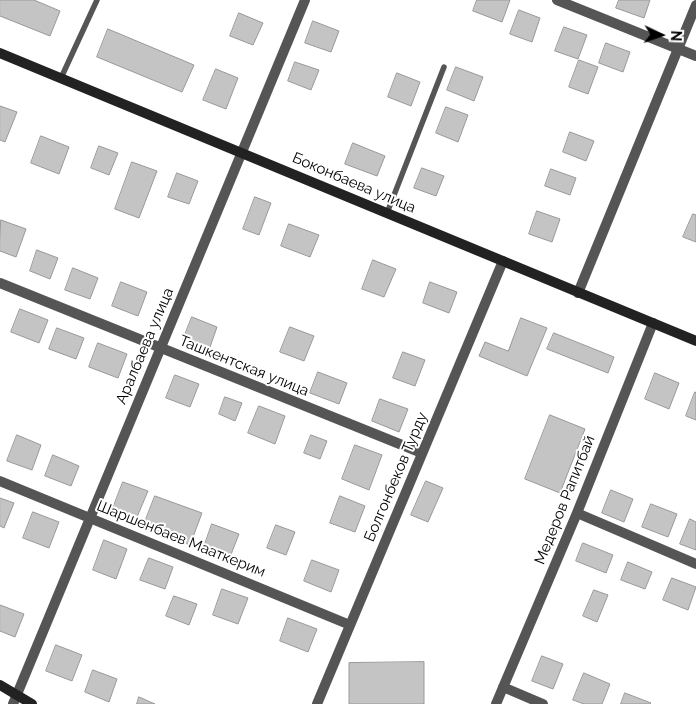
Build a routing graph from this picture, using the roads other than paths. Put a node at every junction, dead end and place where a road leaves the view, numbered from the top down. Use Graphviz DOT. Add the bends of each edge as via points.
graph roads {
  1 [pos="97,0"];
  2 [pos="306,0"];
  3 [pos="557,0"];
  4 [pos="696,5"];
  5 [pos="678,48"];
  6 [pos="0,53"];
  7 [pos="696,56"];
  8 [pos="444,68"];
  9 [pos="61,78"];
  10 [pos="242,153"];
  11 [pos="387,213"];
  12 [pos="503,261"];
  13 [pos="0,283"];
  14 [pos="578,292"];
  15 [pos="653,323"];
  16 [pos="696,341"];
  17 [pos="161,348"];
  18 [pos="422,453"];
  19 [pos="0,481"];
  20 [pos="576,513"];
  21 [pos="90,518"];
  22 [pos="696,564"];
  23 [pos="350,625"];
  24 [pos="0,685"];
  25 [pos="503,687"];
  26 [pos="15,700"];
  27 [pos="32,704"];
  28 [pos="317,704"];
  29 [pos="496,704"];
  30 [pos="543,704"];
  1 -- 9 [label="lane"];
  2 -- 10 [label="street, Аралбаева улица"];
  3 -- 5 [label="street"];
  4 -- 5 [label="street"];
  5 -- 7 [label="street"];
  5 -- 14 [label="street"];
  6 -- 9 [label="street, Боконбаева улица"];
  8 -- 11 [label="lane"];
  9 -- 10 [label="street, Боконбаева улица"];
  10 -- 11 [label="street, Боконбаева улица"];
  10 -- 17 [label="street, Аралбаева улица"];
  11 -- 12 [label="street, Боконбаева улица"];
  12 -- 14 [label="street, Боконбаева улица"];
  12 -- 18 [label="street, Болгонбеков Турду"];
  13 -- 17 [label="street, Ташкентская улица"];
  14 -- 15 [label="street, Боконбаева улица"];
  15 -- 16 [label="street, Боконбаева улица"];
  15 -- 20 [label="street, Медеров Рапитбай"];
  17 -- 18 [label="street, Ташкентская улица"];
  17 -- 21 [label="street, Аралбаева улица"];
  18 -- 23 [label="street, Болгонбеков Турду"];
  19 -- 21 [label="street, Шаршенбаев Мааткерим"];
  20 -- 22 [label="street"];
  20 -- 25 [label="street, Медеров Рапитбай"];
  21 -- 23 [label="street, Шаршенбаев Мааткерим"];
  21 -- 26 [label="street, Аралбаева улица"];
  23 -- 28 [label="street, Болгонбеков Турду"];
  24 -- 26 [label="street"];
  25 -- 29 [label="street, Медеров Рапитбай"];
  25 -- 30 [label="street"];
  26 -- 27 [label="street"];
}
